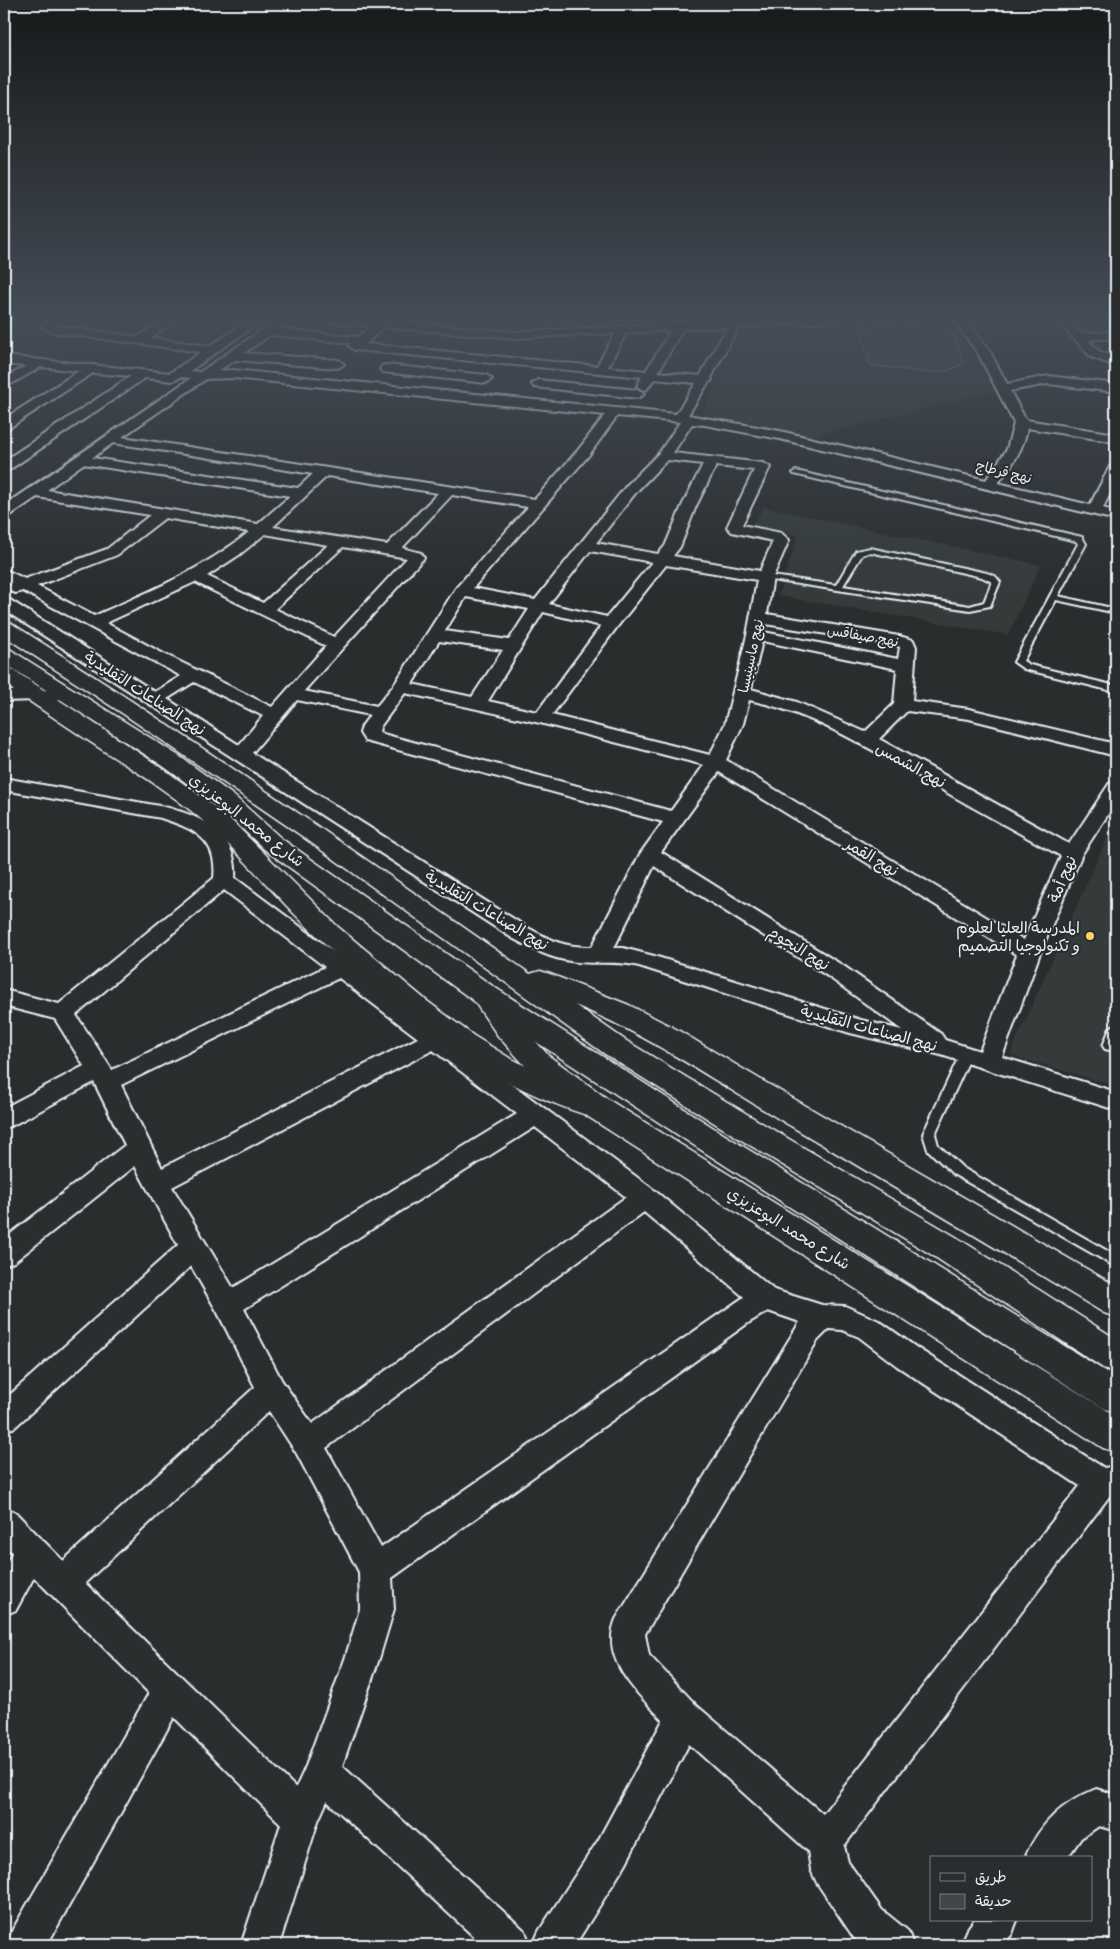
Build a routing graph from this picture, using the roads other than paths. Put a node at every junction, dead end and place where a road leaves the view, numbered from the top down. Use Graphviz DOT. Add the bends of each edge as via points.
graph roads {
  1 [pos="28,409"];
  2 [pos="91,409"];
  3 [pos="153,409"];
  4 [pos="588,409"];
  5 [pos="624,409"];
  6 [pos="690,409"];
  7 [pos="1014,409"];
  8 [pos="621,412"];
  9 [pos="684,419"];
  10 [pos="1021,423"];
  11 [pos="4,424"];
  12 [pos="780,435"];
  13 [pos="1116,438"];
  14 [pos="110,439"];
  15 [pos="664,456"];
  16 [pos="80,460"];
  17 [pos="712,461"];
  18 [pos="4,466"];
  19 [pos="764,467"];
  20 [pos="1116,468"];
  21 [pos="324,471"];
  22 [pos="796,473"];
  23 [pos="990,485"];
  24 [pos="449,490"];
  25 [pos="35,492"];
  26 [pos="301,493"];
  27 [pos="539,504"];
  28 [pos="1094,511"];
  29 [pos="4,513"];
  30 [pos="162,513"];
  31 [pos="1116,516"];
  32 [pos="262,529"];
  33 [pos="340,542"];
  34 [pos="586,546"];
  35 [pos="391,550"];
  36 [pos="664,558"];
  37 [pos="4,574"];
  38 [pos="195,576"];
  39 [pos="765,577"];
  40 [pos="24,584"];
  41 [pos="838,588"];
  42 [pos="462,591"];
  43 [pos="4,592"];
  44 [pos="1053,597"];
  45 [pos="4,603"];
  46 [pos="538,606"];
  47 [pos="264,610"];
  48 [pos="1116,611"];
  49 [pos="95,622"];
  50 [pos="611,623"];
  51 [pos="4,627"];
  52 [pos="757,627"];
  53 [pos="435,635"];
  54 [pos="337,645"];
  55 [pos="514,646"];
  56 [pos="4,654"];
  57 [pos="4,674"];
  58 [pos="194,675"];
  59 [pos="401,687"];
  60 [pos="1116,689"];
  61 [pos="64,694"];
  62 [pos="294,694"];
  63 [pos="743,694"];
  64 [pos="4,696"];
  65 [pos="35,696"];
  66 [pos="155,700"];
  67 [pos="477,704"];
  68 [pos="903,705"];
  69 [pos="382,712"];
  70 [pos="275,715"];
  71 [pos="541,718"];
  72 [pos="867,740"];
  73 [pos="1116,750"];
  74 [pos="241,754"];
  75 [pos="716,762"];
  76 [pos="4,784"];
  77 [pos="1116,788"];
  78 [pos="676,819"];
  79 [pos="650,854"];
  80 [pos="1072,854"];
  81 [pos="224,880"];
  82 [pos="1029,953"];
  83 [pos="600,954"];
  84 [pos="487,958"];
  85 [pos="341,968"];
  86 [pos="484,994"];
  87 [pos="4,998"];
  88 [pos="63,1013"];
  89 [pos="1116,1028"];
  90 [pos="435,1039"];
  91 [pos="1109,1046"];
  92 [pos="944,1048"];
  93 [pos="966,1054"];
  94 [pos="988,1061"];
  95 [pos="103,1075"];
  96 [pos="1116,1101"];
  97 [pos="598,1108"];
  98 [pos="7,1114"];
  99 [pos="535,1115"];
  100 [pos="138,1150"];
  101 [pos="156,1183"];
  102 [pos="645,1197"];
  103 [pos="194,1248"];
  104 [pos="4,1254"];
  105 [pos="1116,1262"];
  106 [pos="765,1300"];
  107 [pos="1116,1303"];
  108 [pos="228,1305"];
  109 [pos="822,1317"];
  110 [pos="1116,1357"];
  111 [pos="272,1390"];
  112 [pos="1116,1397"];
  113 [pos="4,1418"];
  114 [pos="1116,1436"];
  115 [pos="308,1444"];
  116 [pos="1109,1481"];
  117 [pos="4,1522"];
  118 [pos="31,1551"];
  119 [pos="375,1571"];
  120 [pos="62,1583"];
  121 [pos="4,1599"];
  122 [pos="170,1690"];
  123 [pos="684,1717"];
  124 [pos="322,1772"];
  125 [pos="1116,1814"];
  126 [pos="301,1818"];
  127 [pos="825,1841"];
  128 [pos="1045,1856"];
  129 [pos="997,1922"];
  130 [pos="26,1945"];
  131 [pos="260,1945"];
  132 [pos="511,1945"];
  133 [pos="553,1945"];
  134 [pos="894,1945"];
  135 [pos="980,1945"];
  1 -- 11 [label="street"];
  2 -- 18 [label="street"];
  3 -- 14 [label="street"];
  4 -- 8 [label="street, نهج قرطاج"];
  5 -- 8 [label="street"];
  6 -- 9 [label="street"];
  7 -- 10 [label="street"];
  8 -- 9 [label="street, نهج قرطاج"];
  8 -- 27 [label="street"];
  9 -- 12 [label="street, نهج قرطاج"];
  9 -- 15 [label="street"];
  10 -- 13 [label="street"];
  10 -- 23 [label="street" via="1012,456"];
  12 -- 19 [label="street"];
  12 -- 23 [label="street, نهج قرطاج"];
  14 -- 16 [label="street"];
  14 -- 21 [label="street"];
  15 -- 17 [label="street"];
  15 -- 34 [label="street" via="632,488"];
  16 -- 25 [label="street"];
  16 -- 26 [label="street"];
  17 -- 19 [label="street"];
  17 -- 36 [label="street"];
  19 -- 39 [label="street, نهج ماسينيسا" via="734,527 776,536 781,540"];
  20 -- 28 [label="street"];
  21 -- 24 [label="street"];
  21 -- 26 [label="street"];
  22 -- 44 [label="lane" via="1078,539 1082,544"];
  23 -- 28 [label="street, نهج قرطاج"];
  24 -- 27 [label="street"];
  24 -- 35 [label="street"];
  25 -- 29 [label="street"];
  25 -- 30 [label="street"];
  26 -- 32 [label="street"];
  27 -- 42 [label="street"];
  28 -- 31 [label="street, نهج قرطاج"];
  30 -- 32 [label="street"];
  30 -- 40 [label="street" via="112,552"];
  32 -- 33 [label="street"];
  32 -- 38 [label="street"];
  33 -- 35 [label="street"];
  33 -- 47 [label="street"];
  34 -- 36 [label="street"];
  34 -- 46 [label="street"];
  35 -- 54 [label="street" via="412,554 416,558"];
  36 -- 39 [label="street"];
  36 -- 50 [label="street"];
  37 -- 40 [label="street"];
  38 -- 47 [label="street"];
  38 -- 49 [label="street"];
  39 -- 41 [label="lane"];
  39 -- 52 [label="street, نهج ماسينيسا"];
  40 -- 43 [label="street"];
  40 -- 49 [label="street"];
  41 -- 41 [label="lane" via="859,553 870,550 984,575 996,582 987,604 970,608"];
  42 -- 46 [label="street"];
  42 -- 53 [label="street"];
  44 -- 48 [label="lane"];
  44 -- 60 [label="lane" via="1018,662 1026,667"];
  45 -- 66 [label="street, نهج الصناعات التقليدية"];
  46 -- 50 [label="street"];
  46 -- 55 [label="street"];
  47 -- 54 [label="street"];
  49 -- 58 [label="street"];
  50 -- 71 [label="street"];
  51 -- 84 [label="main road, شارع محمد البوعزيزي" via="134,710 316,834"];
  52 -- 63 [label="street, نهج ماسينيسا"];
  52 -- 68 [label="street, نهج صيفاقس" via="906,666"];
  53 -- 55 [label="street"];
  53 -- 59 [label="street"];
  54 -- 62 [label="street"];
  55 -- 67 [label="street"];
  56 -- 61 [label="main road, شارع محمد البوعزيزي"];
  57 -- 65 [label="main road"];
  58 -- 66 [label="street"];
  58 -- 70 [label="street"];
  59 -- 67 [label="street, نهج القمر"];
  59 -- 69 [label="street"];
  61 -- 65 [label="street"];
  61 -- 86 [label="main road, شارع محمد البوعزيزي" via="171,761 225,800 273,844"];
  62 -- 69 [label="street"];
  62 -- 70 [label="street"];
  63 -- 72 [label="street, نهج الشمس" via="770,698 800,708"];
  63 -- 75 [label="street, نهج ماسينيسا" via="734,724"];
  64 -- 65 [label="street"];
  65 -- 97 [label="main road" via="157,775 216,820 329,933 417,1008 464,1043 539,1086"];
  66 -- 74 [label="street, نهج الصناعات التقليدية"];
  67 -- 71 [label="street, نهج القمر"];
  68 -- 72 [label="street"];
  68 -- 73 [label="street" via="969,714"];
  69 -- 78 [label="street" via="368,733 372,737"];
  70 -- 74 [label="street"];
  71 -- 75 [label="street, نهج القمر"];
  72 -- 80 [label="street, نهج الشمس"];
  74 -- 83 [label="street, نهج الصناعات التقليدية" via="520,933 551,950"];
  75 -- 78 [label="street, نهج ماسينيسا"];
  75 -- 82 [label="street, نهج القمر"];
  76 -- 81 [label="street" via="165,813 190,822 218,842 225,860"];
  77 -- 80 [label="street, نهج أمة"];
  78 -- 79 [label="street, نهج ماسينيسا"];
  79 -- 83 [label="street, نهج ماسينيسا"];
  79 -- 92 [label="street, نهج النجوم" via="837,972"];
  80 -- 82 [label="street, نهج أمة"];
  81 -- 85 [label="street"];
  81 -- 88 [label="street"];
  82 -- 94 [label="street, نهج أمة"];
  83 -- 92 [label="street, نهج الصناعات التقليدية" via="646,961 858,1027"];
  84 -- 107 [label="main road, شارع محمد البوعزيزي" via="620,1012 666,1036"];
  84 -- 110 [label="main road, شارع محمد البوعزيزي" via="615,1047 944,1246"];
  85 -- 90 [label="street"];
  85 -- 95 [label="street"];
  86 -- 97 [label="main road, شارع محمد البوعزيزي" via="508,1029 539,1063"];
  86 -- 112 [label="main road, شارع محمد البوعزيزي"];
  87 -- 88 [label="street"];
  88 -- 95 [label="street"];
  89 -- 91 [label="lane"];
  90 -- 99 [label="street"];
  90 -- 101 [label="street"];
  92 -- 93 [label="street, نهج الصناعات التقليدية"];
  93 -- 94 [label="street, نهج الصناعات التقليدية"];
  93 -- 105 [label="lane" via="929,1134 932,1147 958,1171"];
  94 -- 96 [label="street, نهج الصناعات التقليدية"];
  95 -- 98 [label="street"];
  95 -- 100 [label="street"];
  97 -- 114 [label="main road, شارع محمد البوعزيزي"];
  99 -- 102 [label="street"];
  99 -- 108 [label="street"];
  100 -- 101 [label="street"];
  100 -- 104 [label="street"];
  101 -- 103 [label="street"];
  102 -- 106 [label="street"];
  102 -- 115 [label="street"];
  103 -- 108 [label="street"];
  103 -- 113 [label="street"];
  106 -- 109 [label="street"];
  106 -- 119 [label="street" via="738,1315"];
  108 -- 111 [label="street"];
  109 -- 116 [label="street" via="845,1318 869,1329 908,1357"];
  109 -- 123 [label="street" via="807,1333 628,1631 636,1666"];
  111 -- 115 [label="street"];
  111 -- 120 [label="street"];
  115 -- 119 [label="street"];
  116 -- 127 [label="street"];
  117 -- 118 [label="street"];
  118 -- 120 [label="street"];
  118 -- 121 [label="street"];
  119 -- 124 [label="street" via="377,1608"];
  120 -- 122 [label="street"];
  122 -- 126 [label="street"];
  122 -- 130 [label="street"];
  123 -- 127 [label="street"];
  123 -- 133 [label="street" via="612,1852"];
  124 -- 126 [label="street"];
  124 -- 132 [label="street"];
  125 -- 128 [label="street" via="1096,1807 1068,1825"];
  126 -- 131 [label="street"];
  127 -- 134 [label="street" via="830,1870 868,1924"];
  129 -- 135 [label="street"];
}
